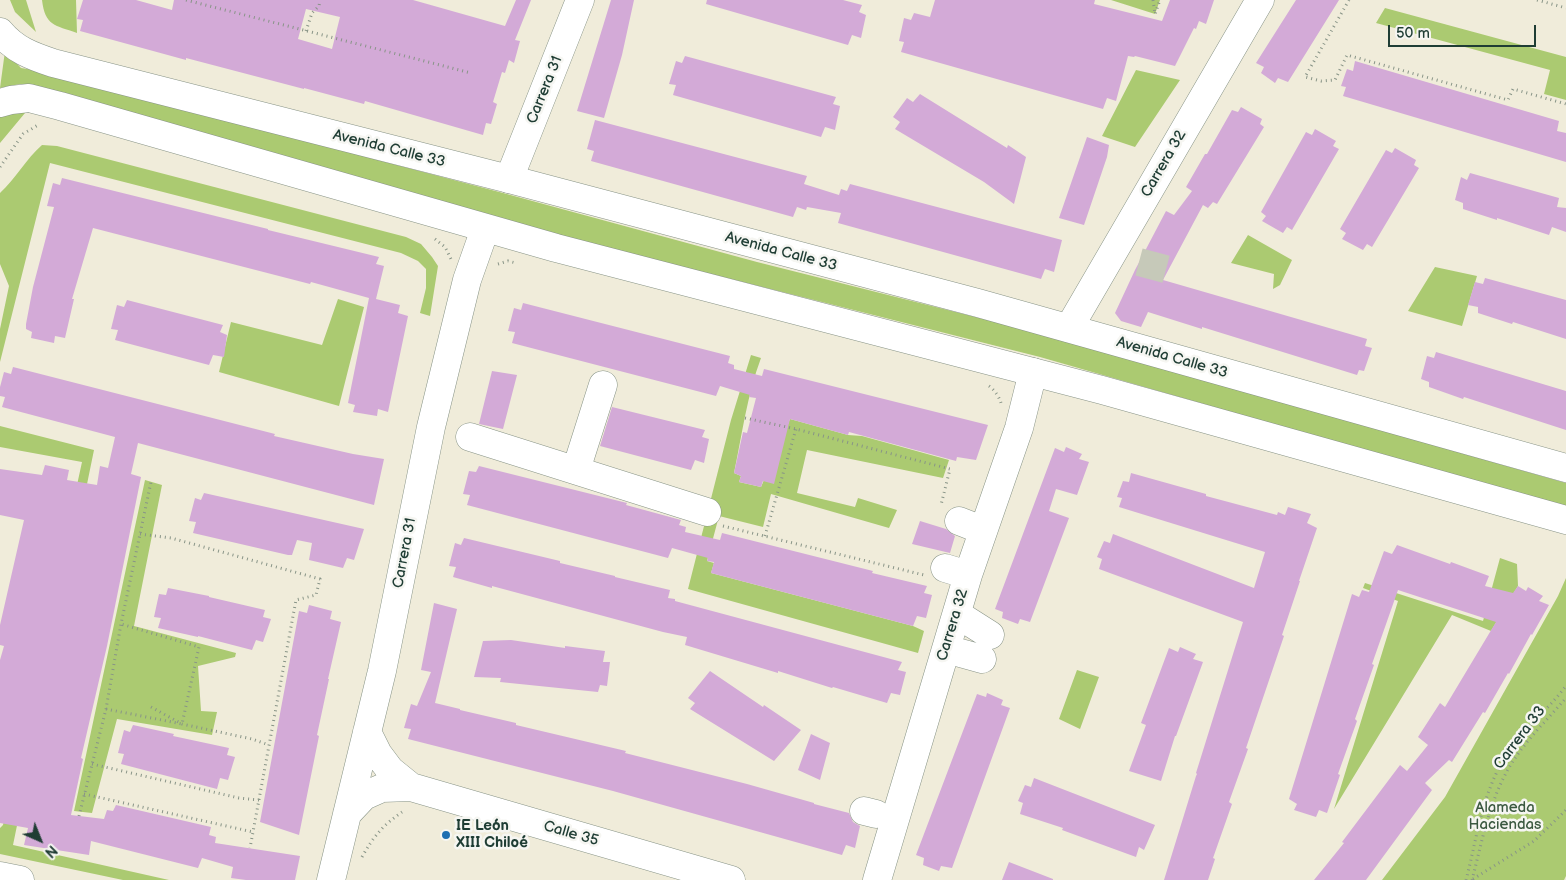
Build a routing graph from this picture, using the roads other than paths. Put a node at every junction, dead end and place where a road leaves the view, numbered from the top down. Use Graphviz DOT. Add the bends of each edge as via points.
graph roads {
  1 [pos="580,0"];
  2 [pos="1260,0"];
  3 [pos="0,32"];
  4 [pos="0,104"];
  5 [pos="509,179"];
  6 [pos="485,228"];
  7 [pos="1069,328"];
  8 [pos="1033,372"];
  9 [pos="603,385"];
  10 [pos="470,437"];
  11 [pos="1566,468"];
  12 [pos="576,470"];
  13 [pos="712,518"];
  14 [pos="1566,520"];
  15 [pos="957,614"];
  16 [pos="946,648"];
  17 [pos="367,732"];
  18 [pos="408,798"];
  19 [pos="347,814"];
  20 [pos="0,876"];
  21 [pos="20,880"];
  22 [pos="331,880"];
  23 [pos="731,880"];
  24 [pos="877,880"];
  1 -- 5 [label="main road, Carrera 31"];
  2 -- 7 [label="main road, Carrera 32"];
  3 -- 5 [label="main road, Avenida Calle 33" via="17,49 53,63"];
  4 -- 6 [label="main road" via="29,98"];
  5 -- 7 [label="main road, Avenida Calle 33"];
  6 -- 8 [label="main road"];
  6 -- 17 [label="main road, Carrera 31" via="468,280 431,427"];
  7 -- 11 [label="main road, Avenida Calle 33"];
  8 -- 14 [label="main road"];
  8 -- 15 [label="main road, Carrera 32" via="1018,428 961,519 948,573"];
  9 -- 12 [label="main road"];
  10 -- 12 [label="main road"];
  12 -- 13 [label="main road"];
  15 -- 16 [label="main road, Carrera 32"];
  15 -- 16 [label="main road" via="986,647"];
  16 -- 24 [label="main road, Carrera 32" via="882,817"];
  17 -- 18 [label="main road, Calle 35"];
  17 -- 19 [label="main road, Carrera 31"];
  18 -- 19 [label="main road, Calle 35" via="382,788 364,796"];
  18 -- 23 [label="main road, Calle 35"];
  19 -- 22 [label="main road, Carrera 31"];
  20 -- 21 [label="main road"];
}
